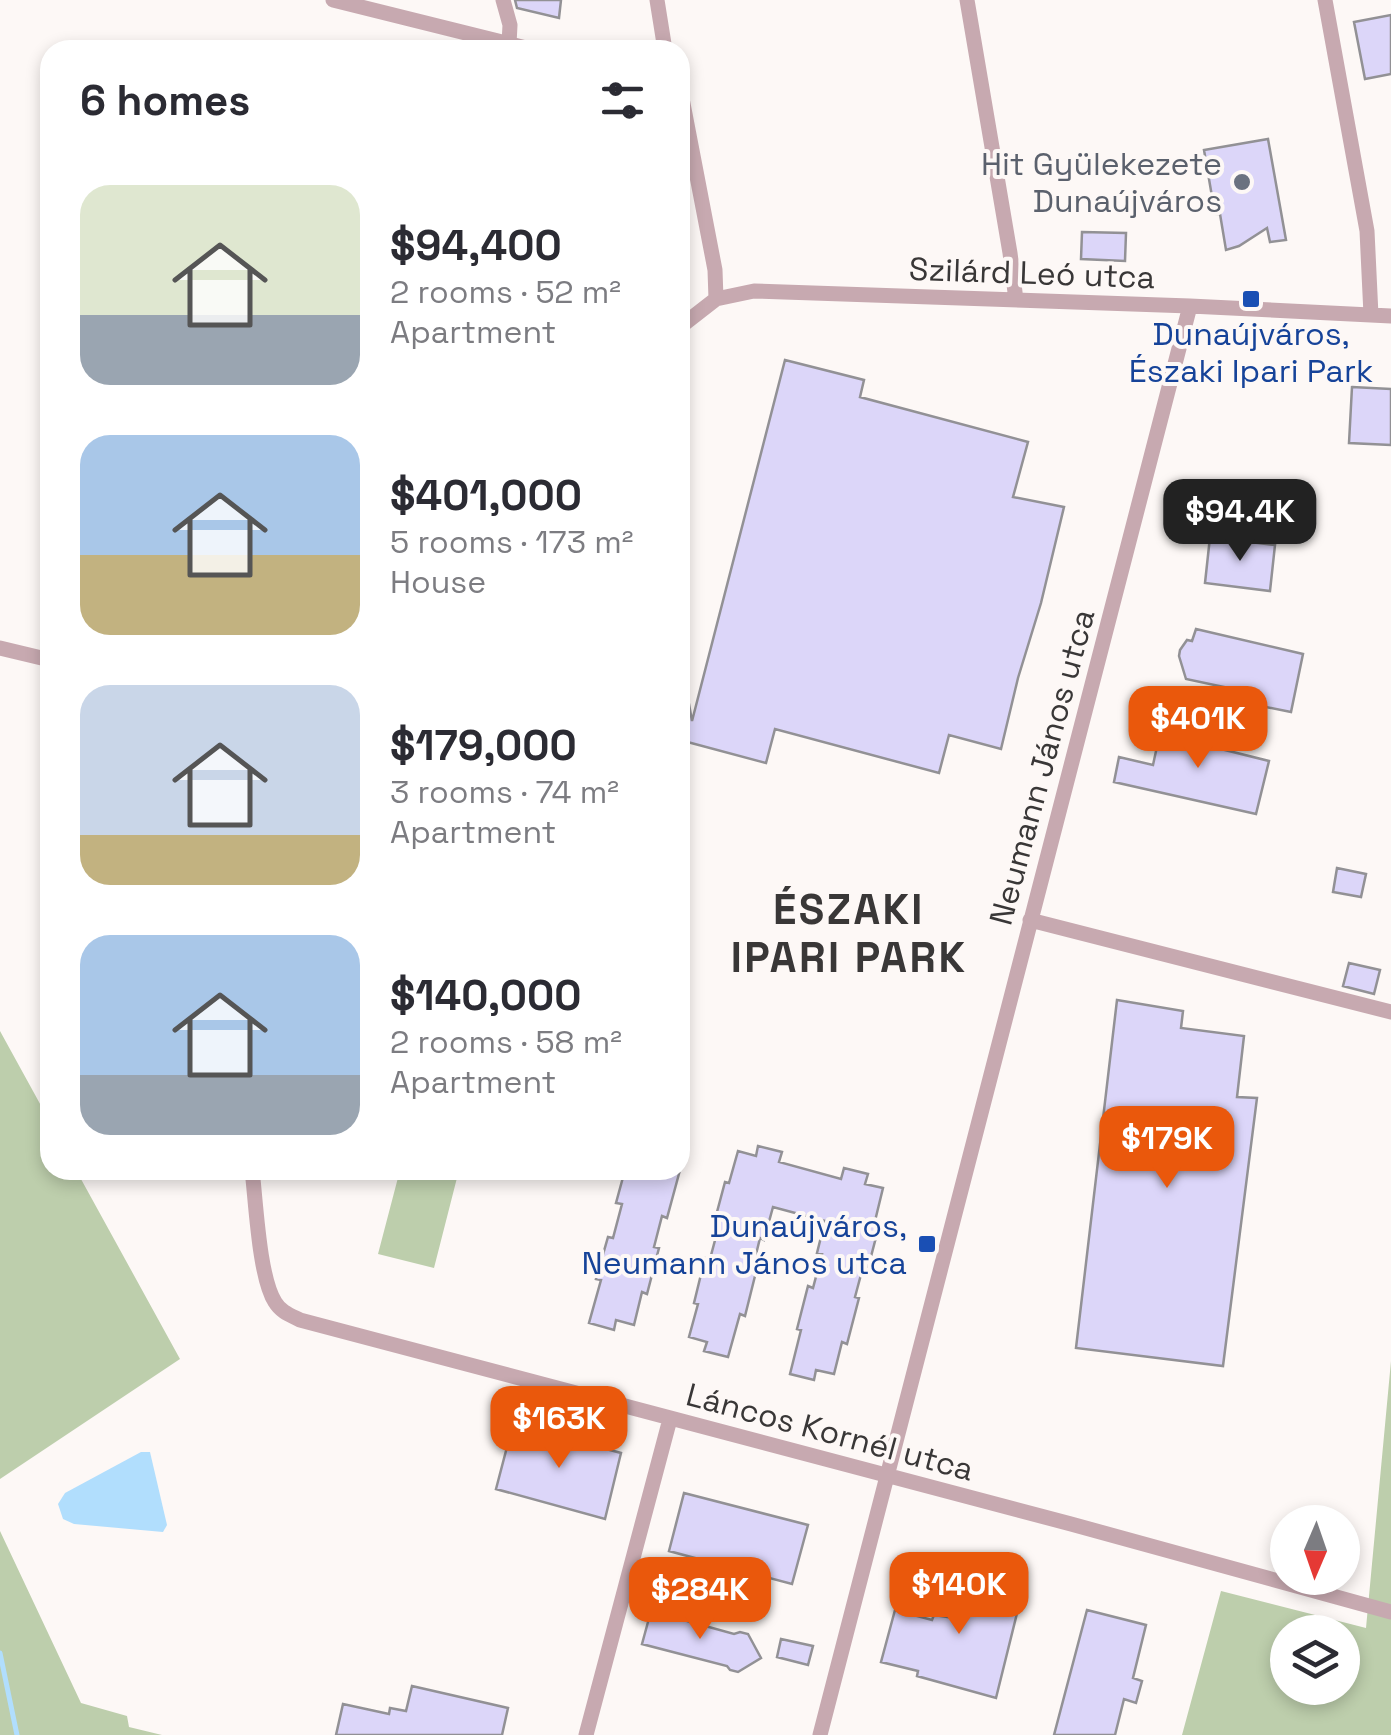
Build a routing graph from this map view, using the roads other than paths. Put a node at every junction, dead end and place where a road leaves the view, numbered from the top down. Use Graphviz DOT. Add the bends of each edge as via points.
graph roads {
  1 [pos="503,0"];
  2 [pos="657,0"];
  3 [pos="968,0"];
  4 [pos="1325,0"];
  5 [pos="339,1"];
  6 [pos="493,40"];
  7 [pos="509,40"];
  8 [pos="663,40"];
  9 [pos="690,140"];
  10 [pos="716,300"];
  11 [pos="1016,300"];
  12 [pos="1190,306"];
  13 [pos="1371,315"];
  14 [pos="1391,316"];
  15 [pos="690,319"];
  16 [pos="0,648"];
  17 [pos="40,658"];
  18 [pos="1030,920"];
  19 [pos="1391,1012"];
  20 [pos="253,1180"];
  21 [pos="670,1420"];
  22 [pos="887,1476"];
  23 [pos="1391,1612"];
  24 [pos="586,1735"];
  25 [pos="820,1735"];
  1 -- 7 [label="street"];
  2 -- 8 [label="street"];
  3 -- 11 [label="street"];
  4 -- 13 [label="street" via="1367,231"];
  5 -- 6 [label="street"];
  9 -- 10 [label="street"];
  10 -- 11 [label="street, Szilárd Leó utca" via="754,291"];
  10 -- 15 [label="street, Szilárd Leó utca"];
  11 -- 12 [label="street, Szilárd Leó utca"];
  12 -- 13 [label="street, Szilárd Leó utca"];
  12 -- 18 [label="street, Neumann János utca"];
  13 -- 14 [label="street, Szilárd Leó utca"];
  16 -- 17 [label="street"];
  18 -- 19 [label="street"];
  18 -- 22 [label="street, Neumann János utca"];
  20 -- 21 [label="street, Láncos Kornél utca" via="266,1278 282,1312"];
  21 -- 22 [label="street, Láncos Kornél utca"];
  21 -- 24 [label="street"];
  22 -- 23 [label="street, Láncos Kornél utca"];
  22 -- 25 [label="street, Neumann János utca"];
}
